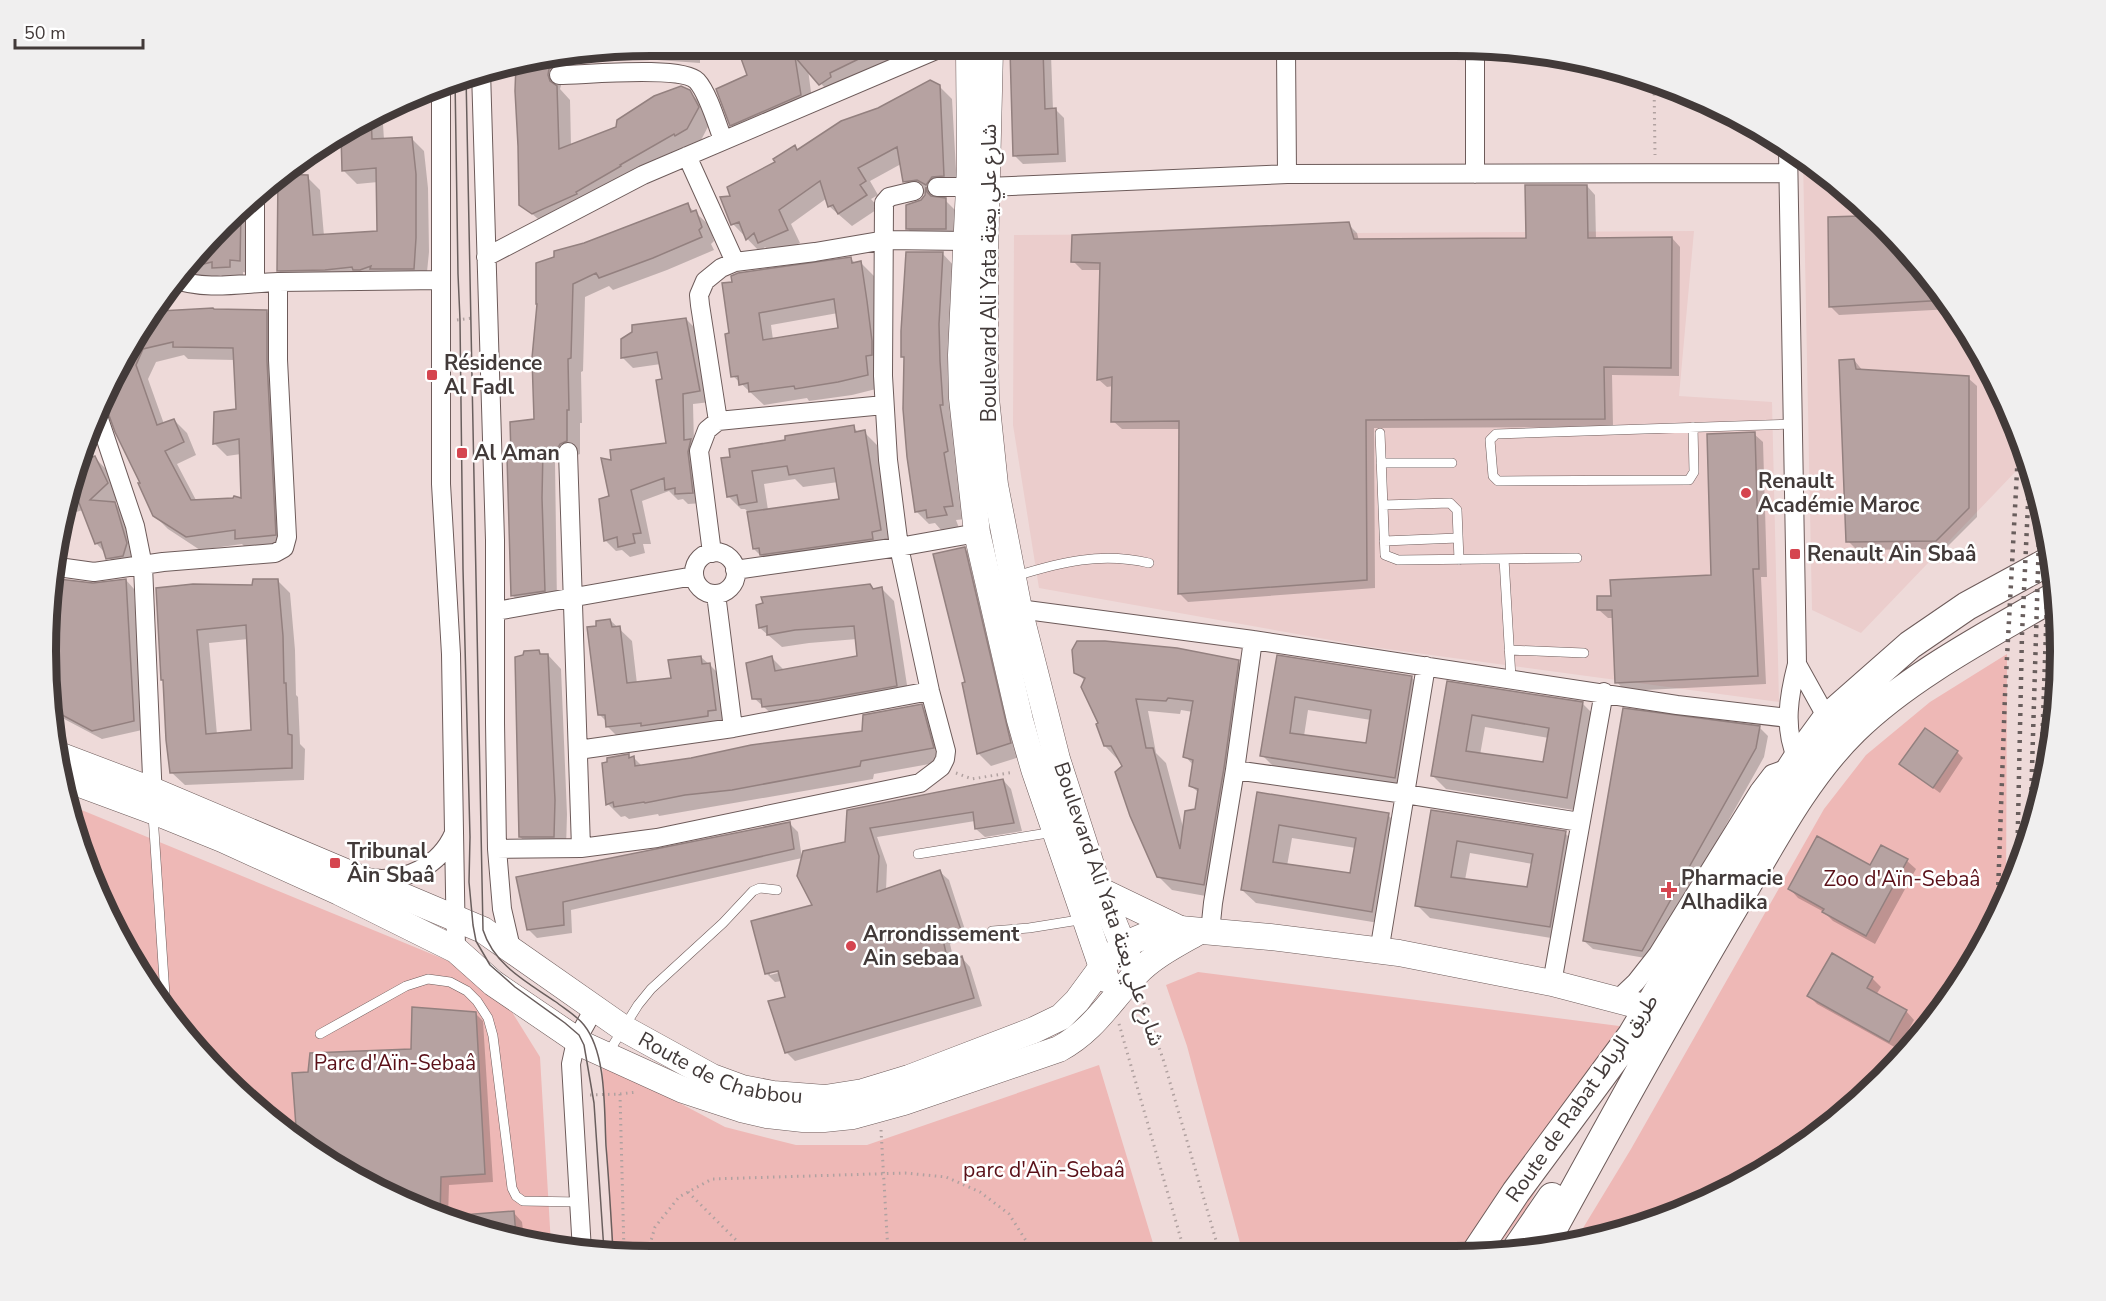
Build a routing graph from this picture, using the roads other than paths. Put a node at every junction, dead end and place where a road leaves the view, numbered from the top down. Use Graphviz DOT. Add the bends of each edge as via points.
graph roads {
  1 [pos="922,56"];
  2 [pos="969,56"];
  3 [pos="989,56"];
  4 [pos="1286,56"];
  5 [pos="1475,56"];
  6 [pos="560,75"];
  7 [pos="481,81"];
  8 [pos="441,94"];
  9 [pos="723,140"];
  10 [pos="687,156"];
  11 [pos="1788,157"];
  12 [pos="1788,172"];
  13 [pos="1287,174"];
  14 [pos="1474,174"];
  15 [pos="937,187"];
  16 [pos="978,187"];
  17 [pos="914,191"];
  18 [pos="255,206"];
  19 [pos="885,240"];
  20 [pos="967,240"];
  21 [pos="486,257"];
  22 [pos="735,262"];
  23 [pos="441,280"];
  24 [pos="183,282"];
  25 [pos="278,282"];
  26 [pos="255,283"];
  27 [pos="884,405"];
  28 [pos="718,421"];
  29 [pos="1792,424"];
  30 [pos="1693,427"];
  31 [pos="99,428"];
  32 [pos="1380,433"];
  33 [pos="568,452"];
  34 [pos="1452,462"];
  35 [pos="1381,463"];
  36 [pos="1383,505"];
  37 [pos="977,533"];
  38 [pos="1458,538"];
  39 [pos="1384,541"];
  40 [pos="899,547"];
  41 [pos="712,553"];
  42 [pos="1576,558"];
  43 [pos="1504,559"];
  44 [pos="1459,560"];
  45 [pos="1149,563"];
  46 [pos="2044,564"];
  47 [pos="143,566"];
  48 [pos="62,568"];
  49 [pos="735,570"];
  50 [pos="694,576"];
  51 [pos="1013,577"];
  52 [pos="716,594"];
  53 [pos="573,598"];
  54 [pos="2048,600"];
  55 [pos="1019,609"];
  56 [pos="496,611"];
  57 [pos="1253,640"];
  58 [pos="1509,650"];
  59 [pos="1584,653"];
  60 [pos="1797,664"];
  61 [pos="1426,666"];
  62 [pos="1511,678"];
  63 [pos="930,691"];
  64 [pos="1604,692"];
  65 [pos="1788,718"];
  66 [pos="1827,718"];
  67 [pos="733,728"];
  68 [pos="578,750"];
  69 [pos="1794,764"];
  70 [pos="67,765"];
  71 [pos="1235,770"];
  72 [pos="1405,794"];
  73 [pos="153,801"];
  74 [pos="1580,822"];
  75 [pos="455,831"];
  76 [pos="1054,832"];
  77 [pos="580,848"];
  78 [pos="497,849"];
  79 [pos="918,854"];
  80 [pos="346,874"];
  81 [pos="777,890"];
  82 [pos="1099,890"];
  83 [pos="455,918"];
  84 [pos="1086,919"];
  85 [pos="992,931"];
  86 [pos="1196,931"];
  87 [pos="1123,945"];
  88 [pos="511,948"];
  89 [pos="456,950"];
  90 [pos="1379,952"];
  91 [pos="1102,967"];
  92 [pos="1135,975"];
  93 [pos="1552,983"];
  94 [pos="165,994"];
  95 [pos="1617,1000"];
  96 [pos="1113,1003"];
  97 [pos="595,1007"];
  98 [pos="1659,1011"];
  99 [pos="623,1028"];
  100 [pos="320,1035"];
  101 [pos="1632,1035"];
  102 [pos="576,1041"];
  103 [pos="606,1055"];
  104 [pos="579,1202"];
  105 [pos="1548,1238"];
  106 [pos="581,1241"];
  107 [pos="1521,1241"];
  108 [pos="1498,1244"];
  109 [pos="1481,1245"];
  1 -- 9 [label="street"];
  2 -- 16 [label="street, Boulevard Ali Yata شارع علي يعتة"];
  3 -- 16 [label="street, Boulevard Ali Yata شارع علي يعتة"];
  4 -- 13 [label="street"];
  5 -- 14 [label="street"];
  6 -- 9 [label="street" via="688,75 700,85"];
  7 -- 21 [label="street"];
  8 -- 23 [label="street"];
  9 -- 10 [label="street"];
  10 -- 21 [label="street"];
  10 -- 22 [label="street"];
  11 -- 12 [label="street"];
  12 -- 14 [label="street"];
  12 -- 29 [label="street"];
  13 -- 14 [label="street"];
  13 -- 16 [label="street"];
  15 -- 16 [label="street"];
  16 -- 20 [label="street, Boulevard Ali Yata شارع علي يعتة"];
  16 -- 51 [label="street, Boulevard Ali Yata شارع علي يعتة" via="985,255 986,398 995,485"];
  17 -- 19 [label="street" via="889,197 884,204"];
  18 -- 26 [label="street"];
  19 -- 20 [label="street"];
  19 -- 22 [label="street"];
  19 -- 27 [label="street"];
  20 -- 37 [label="street, Boulevard Ali Yata شارع علي يعتة" via="962,398"];
  21 -- 56 [label="street"];
  22 -- 28 [label="street" via="705,281 699,295"];
  23 -- 25 [label="street"];
  23 -- 75 [label="street" via="441,484 452,654"];
  24 -- 26 [label="street" via="205,286"];
  25 -- 26 [label="street"];
  25 -- 47 [label="street" via="287,537 284,548 275,553"];
  27 -- 28 [label="street"];
  27 -- 40 [label="street"];
  28 -- 41 [label="street" via="707,430 699,451"];
  29 -- 30 [label="lane"];
  29 -- 60 [label="street"];
  30 -- 30 [label="lane" via="1694,472 1689,480 1498,481 1493,476 1490,440 1496,434"];
  31 -- 47 [label="street" via="135,526"];
  32 -- 35 [label="lane"];
  33 -- 53 [label="street"];
  34 -- 35 [label="lane"];
  35 -- 36 [label="lane"];
  36 -- 38 [label="lane" via="1450,503 1456,510"];
  36 -- 39 [label="lane"];
  37 -- 40 [label="street"];
  37 -- 76 [label="street, Boulevard Ali Yata شارع علي يعتة" via="1020,720"];
  38 -- 39 [label="lane"];
  38 -- 44 [label="lane"];
  39 -- 44 [label="lane" via="1385,555 1398,560"];
  40 -- 49 [label="street"];
  40 -- 63 [label="street"];
  41 -- 49 [label="street" via="727,556"];
  41 -- 50 [label="street" via="697,563"];
  42 -- 43 [label="lane"];
  43 -- 44 [label="lane"];
  43 -- 58 [label="lane"];
  45 -- 51 [label="lane" via="1130,558 1094,558"];
  46 -- 66 [label="main road, Route de Rabat طريق الرباط" via="1940,623"];
  47 -- 48 [label="street" via="94,572"];
  47 -- 73 [label="street"];
  49 -- 52 [label="street" via="731,586"];
  50 -- 52 [label="street" via="699,587"];
  50 -- 53 [label="street"];
  51 -- 55 [label="street, Boulevard Ali Yata شارع علي يعتة"];
  52 -- 67 [label="street"];
  53 -- 56 [label="street"];
  53 -- 68 [label="street"];
  54 -- 98 [label="main road, Route de Rabat طريق الرباط" via="1908,687 1841,742"];
  55 -- 57 [label="street"];
  55 -- 82 [label="street, Boulevard Ali Yata شارع علي يعتة" via="1057,759"];
  56 -- 78 [label="street"];
  57 -- 61 [label="street"];
  57 -- 71 [label="street"];
  58 -- 59 [label="lane"];
  58 -- 62 [label="lane"];
  60 -- 65 [label="street"];
  60 -- 66 [label="street"];
  61 -- 62 [label="street"];
  61 -- 72 [label="street"];
  62 -- 64 [label="street"];
  63 -- 67 [label="street"];
  63 -- 77 [label="street" via="946,751 941,768 920,783 657,838"];
  64 -- 65 [label="street"];
  64 -- 74 [label="street"];
  65 -- 69 [label="street"];
  66 -- 69 [label="main road, Route de Rabat طريق الرباط"];
  67 -- 68 [label="street"];
  68 -- 77 [label="street"];
  69 -- 95 [label="street" via="1772,774 1758,791 1658,954"];
  69 -- 98 [label="main road, Route de Rabat طريق الرباط"];
  70 -- 73 [label="street"];
  71 -- 72 [label="street"];
  71 -- 86 [label="street" via="1213,903"];
  72 -- 74 [label="street"];
  72 -- 90 [label="street"];
  73 -- 80 [label="street, Route de Chabbou"];
  73 -- 89 [label="street, Route de Chabbou"];
  73 -- 94 [label="lane"];
  74 -- 93 [label="street"];
  75 -- 80 [label="street" via="440,855 412,874 386,879"];
  75 -- 83 [label="street"];
  76 -- 79 [label="lane"];
  76 -- 84 [label="street, Boulevard Ali Yata شارع علي يعتة"];
  77 -- 78 [label="street"];
  78 -- 88 [label="street" via="502,909"];
  80 -- 83 [label="street, Route de Chabbou"];
  81 -- 99 [label="lane" via="753,891 651,989"];
  82 -- 86 [label="street"];
  82 -- 87 [label="street, Boulevard Ali Yata شارع علي يعتة"];
  83 -- 88 [label="street, Route de Chabbou"];
  83 -- 89 [label="street"];
  84 -- 85 [label="lane"];
  84 -- 91 [label="street, Boulevard Ali Yata شارع علي يعتة"];
  86 -- 87 [label="street" via="1148,935"];
  86 -- 90 [label="street"];
  86 -- 92 [label="street, Route de Chabbou"];
  87 -- 91 [label="street, Route de Chabbou"];
  87 -- 92 [label="street, Boulevard Ali Yata شارع علي يعتة"];
  88 -- 97 [label="street, Route de Chabbou"];
  89 -- 102 [label="street, Route de Chabbou" via="493,983"];
  90 -- 93 [label="street"];
  91 -- 96 [label="street, Boulevard Ali Yata شارع علي يعتة"];
  91 -- 99 [label="street, Route de Chabbou" via="1061,1017 909,1078 838,1097 789,1096 742,1088 712,1077"];
  92 -- 96 [label="street, Route de Chabbou"];
  93 -- 95 [label="street"];
  95 -- 98 [label="street"];
  96 -- 103 [label="street, Route de Chabbou" via="1075,1040 1059,1048 877,1111 846,1117 754,1113 703,1097"];
  97 -- 99 [label="street, Route de Chabbou"];
  97 -- 102 [label="street"];
  98 -- 101 [label="main road, Route de Rabat طريق الرباط"];
  98 -- 105 [label="main road, Route de Rabat طريق الرباط"];
  98 -- 107 [label="main road"];
  99 -- 103 [label="lane"];
  100 -- 104 [label="lane" via="406,986 428,979 450,982 467,991 488,1018 493,1036 516,1196 523,1201"];
  101 -- 108 [label="main road"];
  101 -- 109 [label="main road, Route de Rabat طريق الرباط"];
  102 -- 103 [label="street, Route de Chabbou"];
  102 -- 104 [label="street" via="572,1075"];
  104 -- 106 [label="street"];
}
